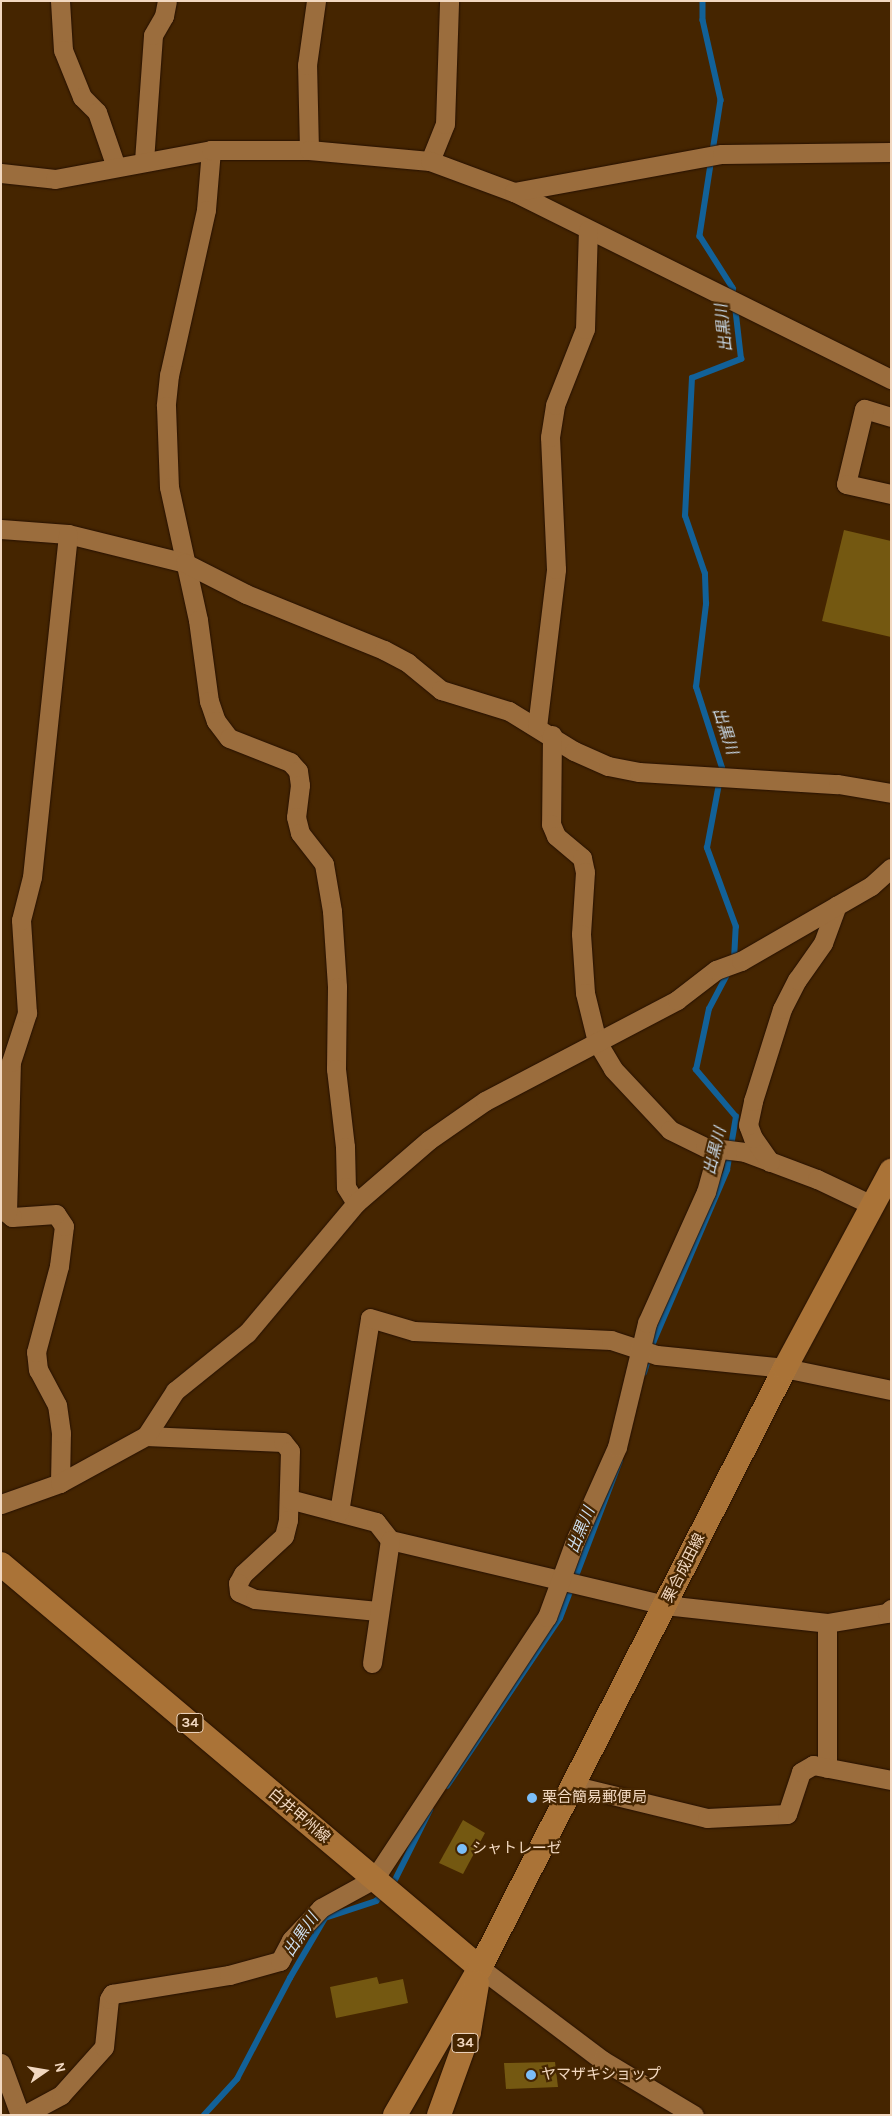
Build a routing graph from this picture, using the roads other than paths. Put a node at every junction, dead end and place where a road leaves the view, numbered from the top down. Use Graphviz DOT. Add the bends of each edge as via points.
graph roads {
  1 [pos="60,1"];
  2 [pos="167,1"];
  3 [pos="316,1"];
  4 [pos="449,1"];
  5 [pos="211,150"];
  6 [pos="309,150"];
  7 [pos="891,152"];
  8 [pos="144,160"];
  9 [pos="430,161"];
  10 [pos="116,166"];
  11 [pos="1,173"];
  12 [pos="514,192"];
  13 [pos="588,230"];
  14 [pos="891,378"];
  15 [pos="891,417"];
  16 [pos="891,494"];
  17 [pos="1,529"];
  18 [pos="68,534"];
  19 [pos="185,564"];
  20 [pos="544,731"];
  21 [pos="891,793"];
  22 [pos="891,868"];
  23 [pos="837,905"];
  24 [pos="597,1042"];
  25 [pos="5,1100"];
  26 [pos="718,1149"];
  27 [pos="770,1162"];
  28 [pos="891,1171"];
  29 [pos="356,1203"];
  30 [pos="872,1205"];
  31 [pos="649,1353"];
  32 [pos="786,1368"];
  33 [pos="891,1390"];
  34 [pos="146,1436"];
  35 [pos="60,1483"];
  36 [pos="289,1500"];
  37 [pos="1,1504"];
  38 [pos="338,1512"];
  39 [pos="390,1540"];
  40 [pos="1,1564"];
  41 [pos="562,1580"];
  42 [pos="665,1605"];
  43 [pos="891,1609"];
  44 [pos="377,1611"];
  45 [pos="827,1623"];
  46 [pos="372,1663"];
  47 [pos="828,1768"];
  48 [pos="891,1780"];
  49 [pos="571,1784"];
  50 [pos="376,1881"];
  51 [pos="480,1968"];
  52 [pos="1,2062"];
  53 [pos="20,2115"];
  54 [pos="24,2115"];
  55 [pos="395,2115"];
  56 [pos="439,2115"];
  57 [pos="694,2115"];
  1 -- 10 [label="street" via="63,50 82,97 97,112"];
  2 -- 8 [label="street" via="164,16 153,35"];
  3 -- 6 [label="street" via="307,65"];
  4 -- 9 [label="street" via="445,124"];
  5 -- 6 [label="street"];
  5 -- 8 [label="street"];
  5 -- 19 [label="street" via="206,210 169,374 166,406 168,487"];
  6 -- 9 [label="street"];
  7 -- 12 [label="street" via="722,154"];
  8 -- 10 [label="street"];
  9 -- 12 [label="street"];
  10 -- 11 [label="street" via="55,179"];
  12 -- 13 [label="street"];
  13 -- 14 [label="street"];
  13 -- 20 [label="street" via="585,328 555,405 550,436 556,569"];
  15 -- 16 [label="street" via="864,409 846,484"];
  17 -- 18 [label="street"];
  18 -- 19 [label="street"];
  18 -- 25 [label="street" via="32,877 21,920 27,1013 11,1062"];
  19 -- 20 [label="street" via="246,594 384,650 414,668 440,690 509,711"];
  19 -- 29 [label="street" via="198,620 209,701 216,721 229,738 290,762 298,771 300,785 296,817 300,833 324,864 332,912 337,987 336,1069 346,1187"];
  20 -- 21 [label="street" via="588,758 639,772 838,784"];
  20 -- 24 [label="street" via="551,824 556,836 582,858 585,872 581,934 585,993"];
  22 -- 23 [label="street" via="871,886"];
  23 -- 24 [label="street" via="741,961 718,969 677,1000"];
  23 -- 27 [label="street" via="823,943 785,1001 753,1101 748,1125"];
  24 -- 26 [label="street" via="613,1069 670,1130 705,1147"];
  24 -- 29 [label="street" via="486,1101 429,1140"];
  25 -- 35 [label="street" via="7,1213 12,1217 56,1214 64,1226 59,1266 36,1352 38,1370 57,1405 62,1434"];
  26 -- 27 [label="street" via="742,1152"];
  26 -- 31 [label="street" via="706,1192 647,1323"];
  27 -- 30 [label="street" via="818,1179"];
  28 -- 30 [label="main road, 栗合成田線"];
  29 -- 34 [label="street" via="247,1333 176,1391"];
  30 -- 32 [label="main road, 栗合成田線"];
  31 -- 32 [label="street"];
  31 -- 38 [label="street" via="611,1340 414,1331 370,1318"];
  31 -- 41 [label="street" via="617,1447 575,1540"];
  32 -- 33 [label="street"];
  32 -- 42 [label="main road, 栗合成田線"];
  34 -- 35 [label="street"];
  34 -- 36 [label="street" via="283,1442 290,1452"];
  35 -- 37 [label="street"];
  36 -- 38 [label="street"];
  36 -- 44 [label="street" via="284,1536 243,1574 238,1583 239,1592 255,1600"];
  38 -- 39 [label="street" via="376,1522"];
  39 -- 41 [label="street"];
  39 -- 44 [label="street"];
  40 -- 50 [label="main road, 白井甲州線 / 34"];
  41 -- 42 [label="street"];
  41 -- 50 [label="street" via="538,1633"];
  42 -- 45 [label="street"];
  42 -- 49 [label="main road, 栗合成田線"];
  43 -- 45 [label="street" via="887,1613"];
  44 -- 46 [label="street"];
  45 -- 47 [label="street"];
  47 -- 48 [label="street"];
  47 -- 49 [label="street" via="813,1765 801,1772 787,1814 707,1818"];
  49 -- 51 [label="main road, 栗合成田線"];
  50 -- 51 [label="main road, 白井甲州線 / 34"];
  50 -- 54 [label="street" via="321,1908 291,1940 280,1961 229,1976 112,1994 104,2047 60,2095"];
  51 -- 55 [label="main road"];
  51 -- 56 [label="main road, 34" via="469,2032"];
  51 -- 57 [label="street" via="602,2060"];
  52 -- 53 [label="street"];
}
